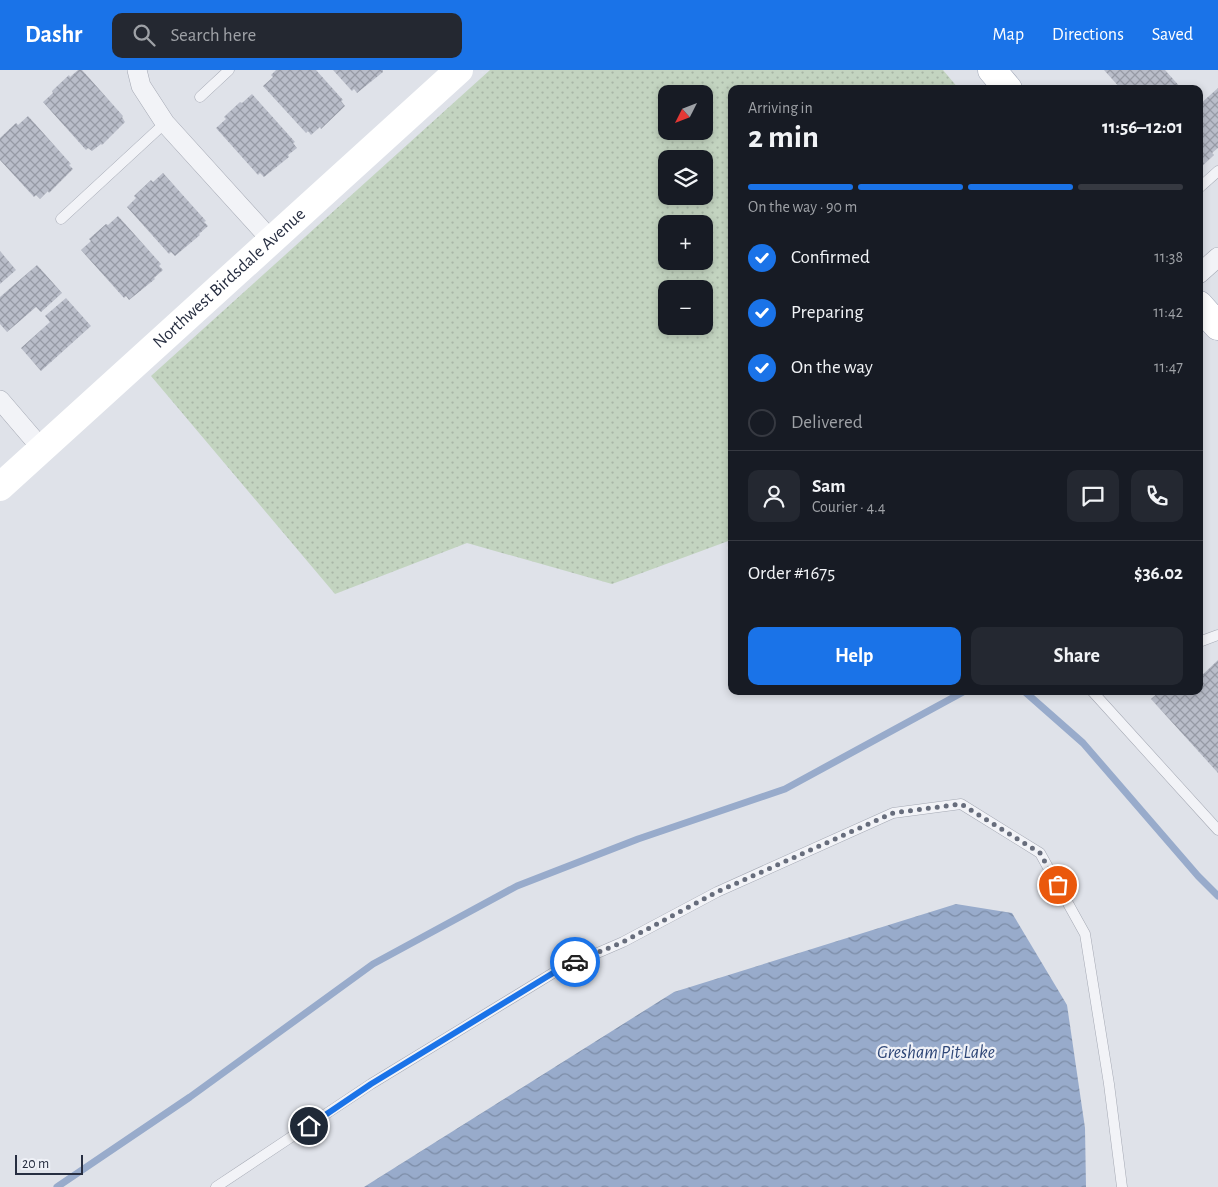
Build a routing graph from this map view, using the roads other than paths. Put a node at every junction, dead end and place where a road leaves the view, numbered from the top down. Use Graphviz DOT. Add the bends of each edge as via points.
graph roads {
  1 [pos="137,70"];
  2 [pos="229,70"];
  3 [pos="459,70"];
  4 [pos="992,70"];
  5 [pos="1005,85"];
  6 [pos="200,97"];
  7 [pos="165,123"];
  8 [pos="1218,171"];
  9 [pos="1203,184"];
  10 [pos="61,219"];
  11 [pos="271,240"];
  12 [pos="1218,257"];
  13 [pos="1203,270"];
  14 [pos="1203,309"];
  15 [pos="1218,326"];
  16 [pos="0,400"];
  17 [pos="42,449"];
  18 [pos="0,487"];
  19 [pos="1218,635"];
  20 [pos="1203,641"];
  21 [pos="1096,695"];
  22 [pos="1218,830"];
  23 [pos="216,1187"];
  24 [pos="1122,1187"];
  1 -- 7 [label="street" via="141,86"];
  2 -- 6 [label="lane"];
  3 -- 11 [label="main road, Northwest Birdsdale Avenue"];
  4 -- 5 [label="main road"];
  7 -- 10 [label="lane"];
  7 -- 11 [label="street"];
  8 -- 9 [label="lane"];
  11 -- 17 [label="main road, Northwest Birdsdale Avenue"];
  12 -- 13 [label="street"];
  14 -- 15 [label="main road"];
  16 -- 17 [label="street"];
  17 -- 18 [label="main road, Northwest Birdsdale Avenue"];
  19 -- 20 [label="lane"];
  21 -- 22 [label="lane"];
  23 -- 24 [label="lane" via="371,1084 558,970 623,942 717,892 893,813 961,804 1040,853 1085,934"];
}
